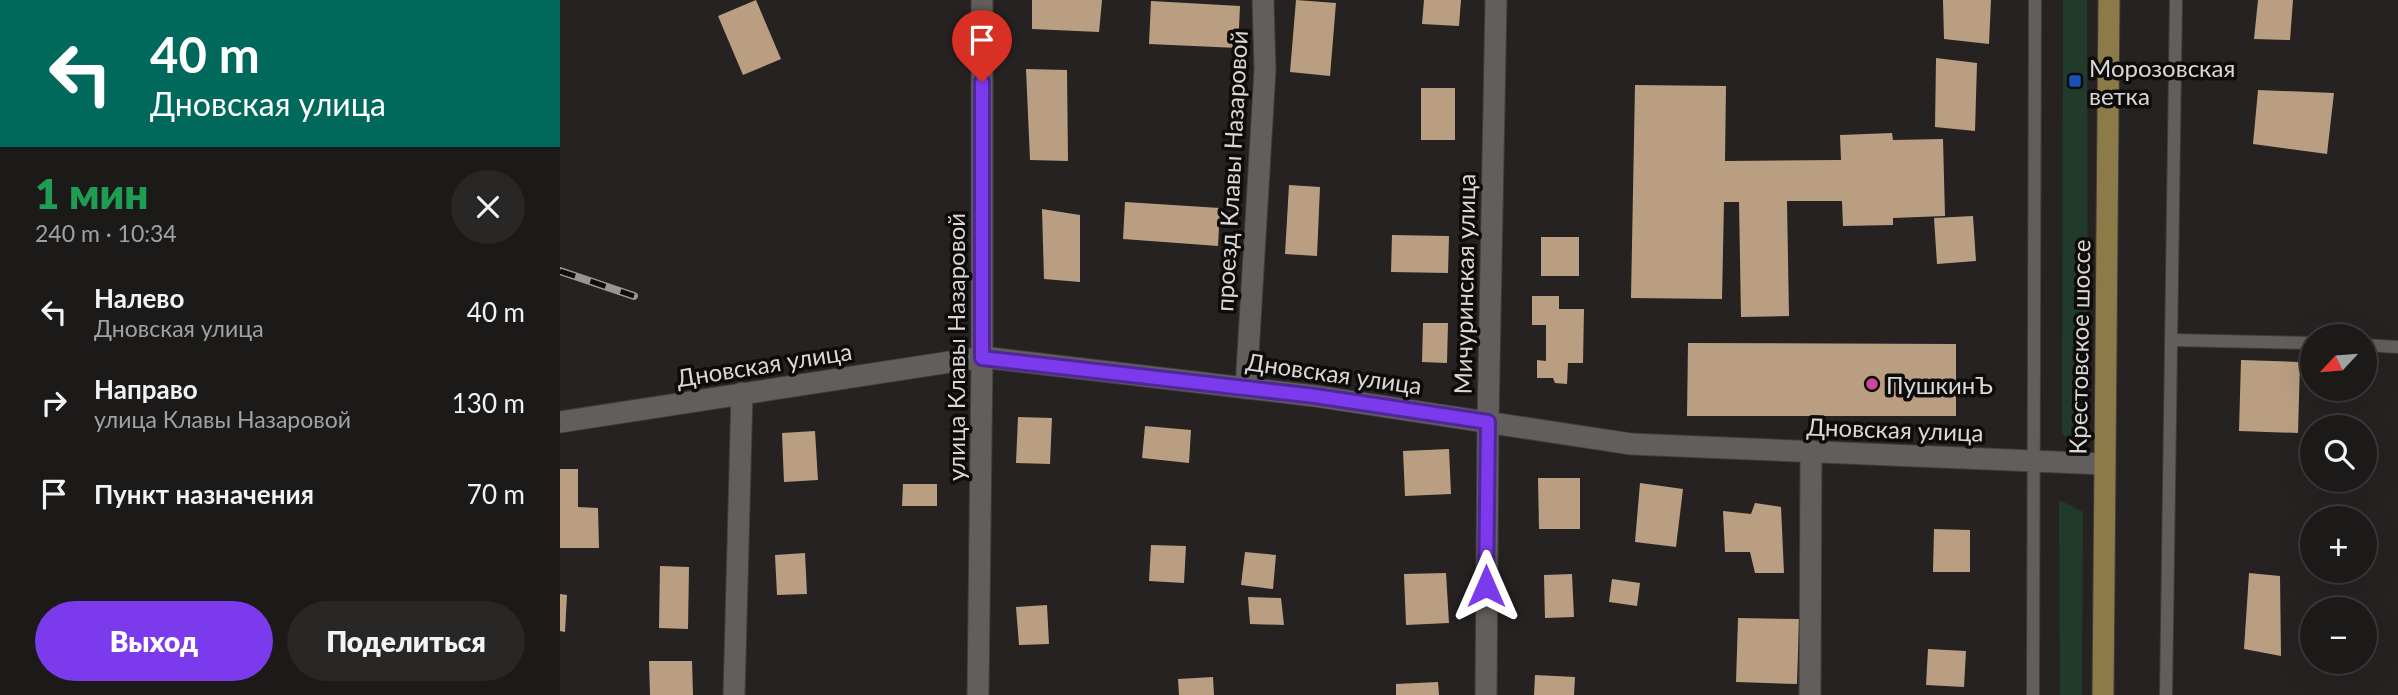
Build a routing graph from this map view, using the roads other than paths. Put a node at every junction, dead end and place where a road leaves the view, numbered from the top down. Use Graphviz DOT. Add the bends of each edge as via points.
graph roads {
  1 [pos="982,0"];
  2 [pos="1262,0"];
  3 [pos="1496,0"];
  4 [pos="2035,0"];
  5 [pos="2109,0"];
  6 [pos="2176,0"];
  7 [pos="2171,341"];
  8 [pos="2300,343"];
  9 [pos="2377,346"];
  10 [pos="2398,347"];
  11 [pos="982,358"];
  12 [pos="1246,388"];
  13 [pos="742,393"];
  14 [pos="560,422"];
  15 [pos="1488,422"];
  16 [pos="1811,451"];
  17 [pos="2034,461"];
  18 [pos="2104,464"];
  19 [pos="734,695"];
  20 [pos="978,695"];
  21 [pos="1486,695"];
  22 [pos="1811,695"];
  23 [pos="2033,695"];
  24 [pos="2103,695"];
  25 [pos="2166,695"];
  1 -- 11 [label="street, улица Клавы Назаровой"];
  2 -- 12 [label="street, проезд Клавы Назаровой" via="1265,70"];
  3 -- 15 [label="street, Мичуринская улица"];
  4 -- 17 [label="lane"];
  5 -- 18 [label="main road, Крестовское шоссе"];
  6 -- 7 [label="lane"];
  7 -- 8 [label="lane"];
  7 -- 25 [label="lane"];
  9 -- 10 [label="lane"];
  11 -- 12 [label="street, Дновская улица"];
  11 -- 13 [label="street, Дновская улица"];
  11 -- 20 [label="street, улица Клавы Назаровой"];
  12 -- 15 [label="street, Дновская улица"];
  13 -- 14 [label="street, Дновская улица"];
  13 -- 19 [label="street"];
  15 -- 16 [label="street, Дновская улица" via="1631,444"];
  15 -- 21 [label="street, Мичуринская улица"];
  16 -- 17 [label="street, Дновская улица"];
  16 -- 22 [label="street"];
  17 -- 18 [label="street, Дновская улица"];
  17 -- 23 [label="lane"];
  18 -- 24 [label="main road, Крестовское шоссе"];
}
